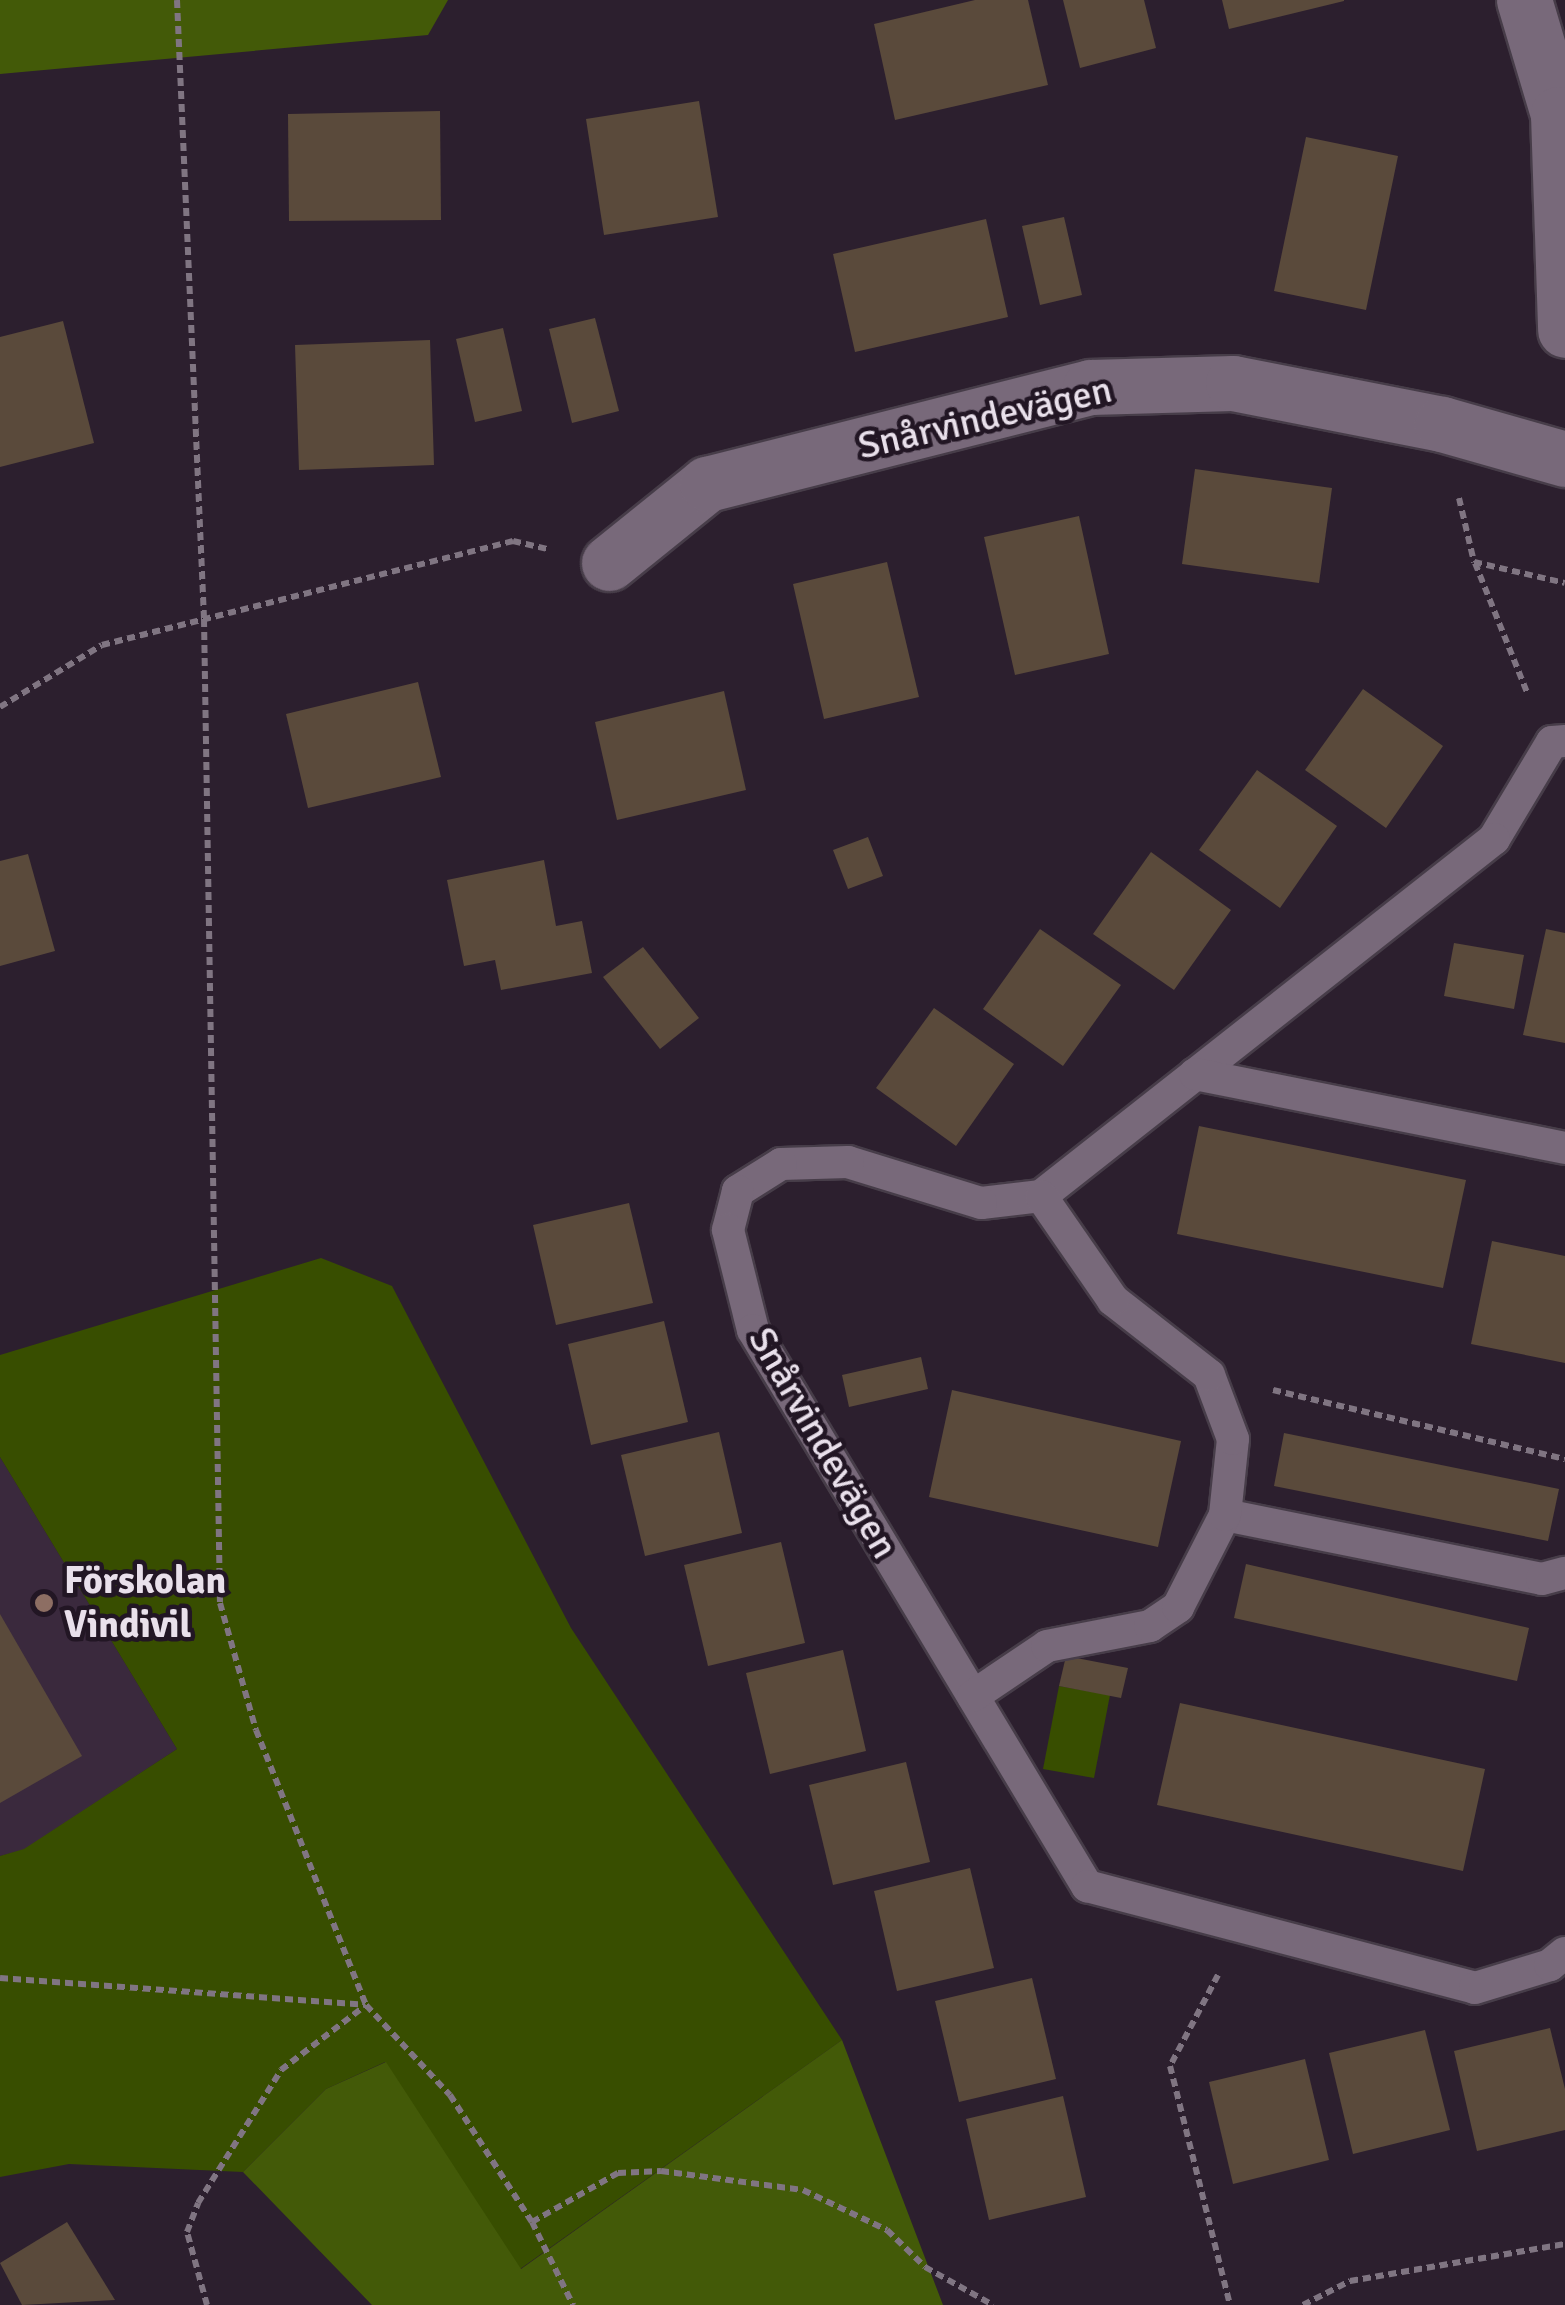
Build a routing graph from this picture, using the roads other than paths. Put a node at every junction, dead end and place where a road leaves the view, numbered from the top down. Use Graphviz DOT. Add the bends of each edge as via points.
graph roads {
  1 [pos="1524,0"];
  2 [pos="1561,112"];
  3 [pos="1565,330"];
  4 [pos="1565,459"];
  5 [pos="609,564"];
  6 [pos="1558,742"];
  7 [pos="1196,1074"];
  8 [pos="1565,1148"];
  9 [pos="1042,1196"];
  10 [pos="1226,1515"];
  11 [pos="1565,1573"];
  12 [pos="973,1696"];
  13 [pos="1565,1954"];
  1 -- 2 [label="street"];
  2 -- 3 [label="street"];
  4 -- 5 [label="street, Snårvindevägen" via="1442,424 1233,383 1090,387 707,484"];
  6 -- 7 [label="lane" via="1494,840"];
  7 -- 8 [label="lane"];
  7 -- 9 [label="lane"];
  9 -- 10 [label="lane" via="1112,1300 1208,1375 1233,1439"];
  9 -- 12 [label="lane, Snårvindevägen" via="981,1202 848,1162 781,1164 738,1191 728,1230 753,1330"];
  10 -- 11 [label="lane" via="1542,1578"];
  10 -- 12 [label="lane" via="1178,1607 1150,1626 1047,1646"];
  12 -- 13 [label="lane, Snårvindevägen" via="1087,1886 1475,1988"];
}
